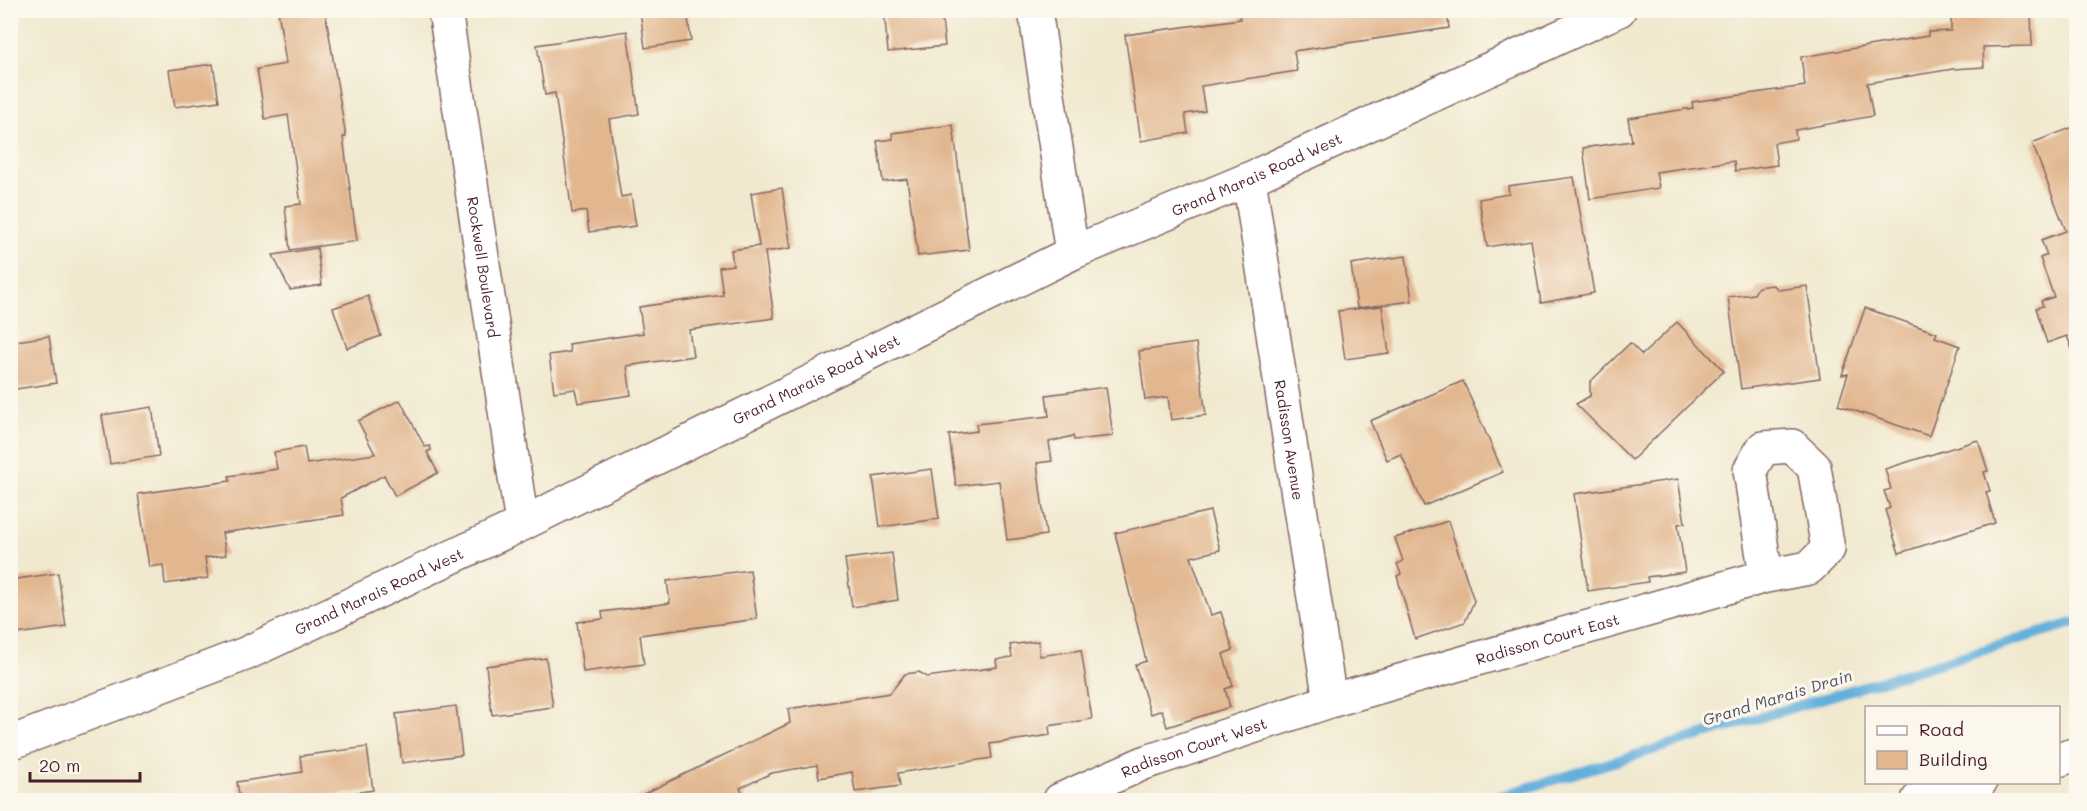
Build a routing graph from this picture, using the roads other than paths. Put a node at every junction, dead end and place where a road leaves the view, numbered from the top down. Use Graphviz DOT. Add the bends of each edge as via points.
graph roads {
  1 [pos="445,10"];
  2 [pos="1035,10"];
  3 [pos="1619,11"];
  4 [pos="1249,179"];
  5 [pos="1072,253"];
  6 [pos="522,524"];
  7 [pos="1766,576"];
  8 [pos="1330,700"];
  9 [pos="10,743"];
  10 [pos="2076,754"];
  11 [pos="2060,759"];
  12 [pos="1977,784"];
  13 [pos="1060,801"];
  14 [pos="1918,801"];
  1 -- 6 [label="street, Rockwell Boulevard"];
  2 -- 5 [label="street"];
  3 -- 4 [label="street, Grand Marais Road West"];
  4 -- 5 [label="street, Grand Marais Road West"];
  4 -- 8 [label="street, Radisson Avenue"];
  5 -- 6 [label="street, Grand Marais Road West"];
  6 -- 9 [label="street, Grand Marais Road West" via="245,654"];
  7 -- 8 [label="street, Radisson Court East"];
  8 -- 13 [label="street, Radisson Court West" via="1144,763"];
  10 -- 11 [label="street"];
  12 -- 14 [label="street"];
}
